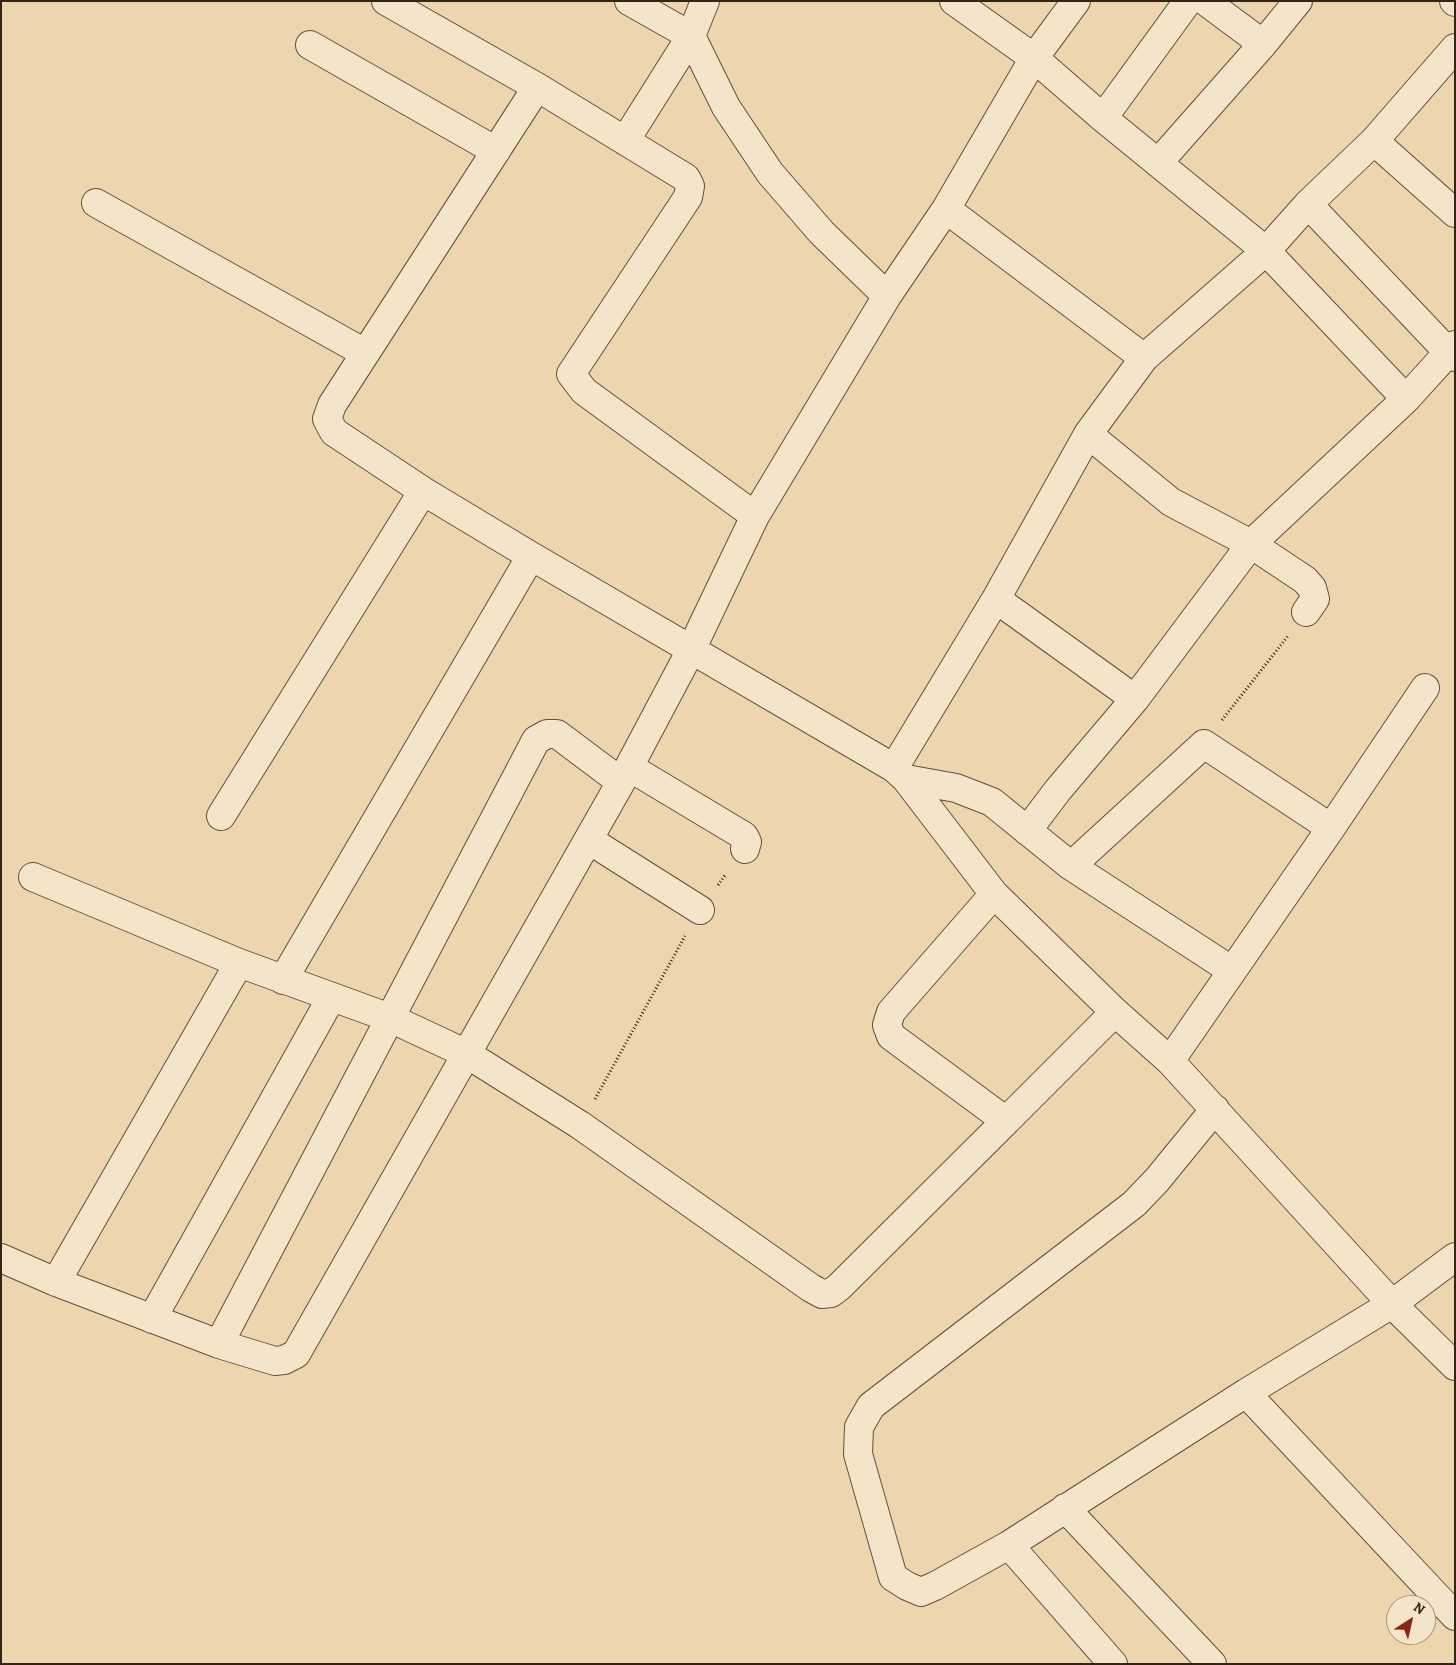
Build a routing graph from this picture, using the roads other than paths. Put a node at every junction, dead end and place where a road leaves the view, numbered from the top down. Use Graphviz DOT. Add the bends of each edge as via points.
graph roads {
  1 [pos="386,1"];
  2 [pos="629,1"];
  3 [pos="705,1"];
  4 [pos="954,1"];
  5 [pos="1076,1"];
  6 [pos="1188,1"];
  7 [pos="1206,1"];
  8 [pos="1298,1"];
  9 [pos="691,36"];
  10 [pos="1263,44"];
  11 [pos="310,45"];
  12 [pos="1455,48"];
  13 [pos="1034,58"];
  14 [pos="537,87"];
  15 [pos="1103,118"];
  16 [pos="625,141"];
  17 [pos="1374,141"];
  18 [pos="496,151"];
  19 [pos="1158,163"];
  20 [pos="96,203"];
  21 [pos="1308,204"];
  22 [pos="946,209"];
  23 [pos="1455,213"];
  24 [pos="1266,251"];
  25 [pos="887,296"];
  26 [pos="1453,352"];
  27 [pos="365,354"];
  28 [pos="1144,358"];
  29 [pos="1406,399"];
  30 [pos="1088,434"];
  31 [pos="424,491"];
  32 [pos="755,516"];
  33 [pos="1251,544"];
  34 [pos="531,556"];
  35 [pos="996,599"];
  36 [pos="1306,612"];
  37 [pos="691,650"];
  38 [pos="1425,688"];
  39 [pos="1135,699"];
  40 [pos="900,773"];
  41 [pos="625,775"];
  42 [pos="221,816"];
  43 [pos="1331,828"];
  44 [pos="1027,831"];
  45 [pos="590,840"];
  46 [pos="745,849"];
  47 [pos="1072,866"];
  48 [pos="33,878"];
  49 [pos="994,894"];
  50 [pos="700,910"];
  51 [pos="238,963"];
  52 [pos="1231,970"];
  53 [pos="282,980"];
  54 [pos="331,998"];
  55 [pos="1115,1012"];
  56 [pos="390,1018"];
  57 [pos="467,1054"];
  58 [pos="1170,1061"];
  59 [pos="1214,1108"];
  60 [pos="1006,1121"];
  61 [pos="1455,1257"];
  62 [pos="1,1258"];
  63 [pos="56,1282"];
  64 [pos="1392,1304"];
  65 [pos="152,1319"];
  66 [pos="219,1344"];
  67 [pos="1455,1366"];
  68 [pos="1246,1392"];
  69 [pos="1065,1508"];
  70 [pos="1009,1545"];
  71 [pos="1455,1616"];
  72 [pos="1113,1664"];
  73 [pos="1212,1664"];
  1 -- 14 [label="street"];
  2 -- 9 [label="street"];
  3 -- 9 [label="street"];
  4 -- 13 [label="street"];
  5 -- 13 [label="street"];
  6 -- 15 [label="street"];
  7 -- 10 [label="street"];
  8 -- 10 [label="street"];
  9 -- 16 [label="street"];
  9 -- 25 [label="street" via="726,107 770,173 822,233"];
  10 -- 19 [label="street"];
  11 -- 18 [label="street"];
  12 -- 17 [label="street"];
  13 -- 15 [label="street"];
  13 -- 22 [label="street"];
  14 -- 16 [label="street"];
  14 -- 18 [label="street"];
  15 -- 19 [label="street"];
  16 -- 32 [label="street" via="686,178 690,186 688,197 571,374 584,391"];
  17 -- 21 [label="street"];
  17 -- 23 [label="street"];
  18 -- 27 [label="street"];
  19 -- 24 [label="street"];
  20 -- 27 [label="street"];
  21 -- 24 [label="street"];
  21 -- 26 [label="street"];
  22 -- 25 [label="street"];
  22 -- 28 [label="street"];
  24 -- 28 [label="street"];
  24 -- 29 [label="street"];
  25 -- 32 [label="street"];
  26 -- 29 [label="street"];
  27 -- 31 [label="street" via="326,419 334,432 350,444"];
  28 -- 30 [label="street"];
  29 -- 33 [label="street"];
  30 -- 33 [label="street" via="1171,502"];
  30 -- 35 [label="street"];
  31 -- 34 [label="street"];
  31 -- 42 [label="street"];
  32 -- 37 [label="street"];
  33 -- 36 [label="street" via="1312,588 1315,599"];
  33 -- 39 [label="street"];
  34 -- 37 [label="street"];
  34 -- 53 [label="street"];
  35 -- 39 [label="street"];
  35 -- 40 [label="street"];
  37 -- 40 [label="street"];
  37 -- 41 [label="street"];
  38 -- 43 [label="street"];
  39 -- 44 [label="street"];
  40 -- 44 [label="street" via="956,788 992,802"];
  40 -- 49 [label="street"];
  41 -- 45 [label="street"];
  41 -- 46 [label="street" via="744,836 747,842"];
  41 -- 56 [label="street" via="557,734 547,734 536,740"];
  43 -- 47 [label="street" via="1204,744"];
  43 -- 52 [label="street"];
  44 -- 47 [label="street"];
  45 -- 50 [label="street"];
  45 -- 57 [label="street"];
  47 -- 52 [label="street"];
  48 -- 51 [label="street"];
  49 -- 55 [label="street"];
  49 -- 60 [label="street" via="891,1012 887,1025 891,1036 900,1044"];
  51 -- 53 [label="street"];
  51 -- 63 [label="street"];
  52 -- 58 [label="street"];
  53 -- 54 [label="street"];
  54 -- 56 [label="street"];
  54 -- 65 [label="street"];
  55 -- 58 [label="street"];
  55 -- 60 [label="street"];
  56 -- 57 [label="street"];
  56 -- 66 [label="street"];
  57 -- 60 [label="street" via="580,1126 822,1294 831,1293 839,1287"];
  57 -- 66 [label="street" via="296,1354 275,1361"];
  58 -- 59 [label="street"];
  59 -- 64 [label="street"];
  59 -- 70 [label="street" via="1134,1204 887,1392 871,1406 859,1427 858,1454 893,1577 921,1592"];
  61 -- 64 [label="street"];
  62 -- 63 [label="street"];
  63 -- 65 [label="street"];
  64 -- 67 [label="street"];
  64 -- 68 [label="street"];
  65 -- 66 [label="street"];
  68 -- 69 [label="street"];
  68 -- 71 [label="street"];
  69 -- 70 [label="street"];
  69 -- 73 [label="street"];
  70 -- 72 [label="street"];
}
